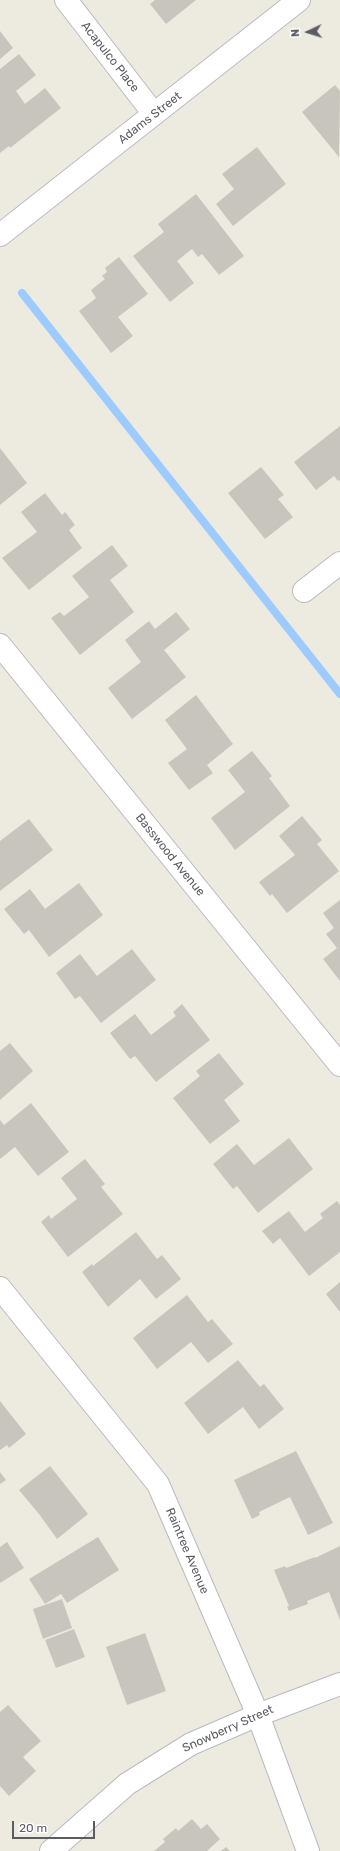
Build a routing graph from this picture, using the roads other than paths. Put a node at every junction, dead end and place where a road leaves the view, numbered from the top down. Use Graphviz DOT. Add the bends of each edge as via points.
graph roads {
  1 [pos="66,0"];
  2 [pos="299,0"];
  3 [pos="154,114"];
  4 [pos="0,235"];
  5 [pos="340,563"];
  6 [pos="304,591"];
  7 [pos="0,645"];
  8 [pos="340,1065"];
  9 [pos="0,1288"];
  10 [pos="340,1684"];
  11 [pos="258,1715"];
  12 [pos="51,1851"];
  13 [pos="308,1851"];
  1 -- 3 [label="street, Acapulco Place"];
  2 -- 3 [label="street, Adams Street"];
  3 -- 4 [label="street, Adams Street"];
  5 -- 6 [label="street"];
  7 -- 8 [label="street, Basswood Avenue"];
  9 -- 11 [label="street, Raintree Avenue" via="158,1484"];
  10 -- 11 [label="street, Snowberry Street"];
  11 -- 12 [label="street, Snowberry Street" via="191,1744 127,1784"];
  11 -- 13 [label="street, Raintree Avenue"];
}
